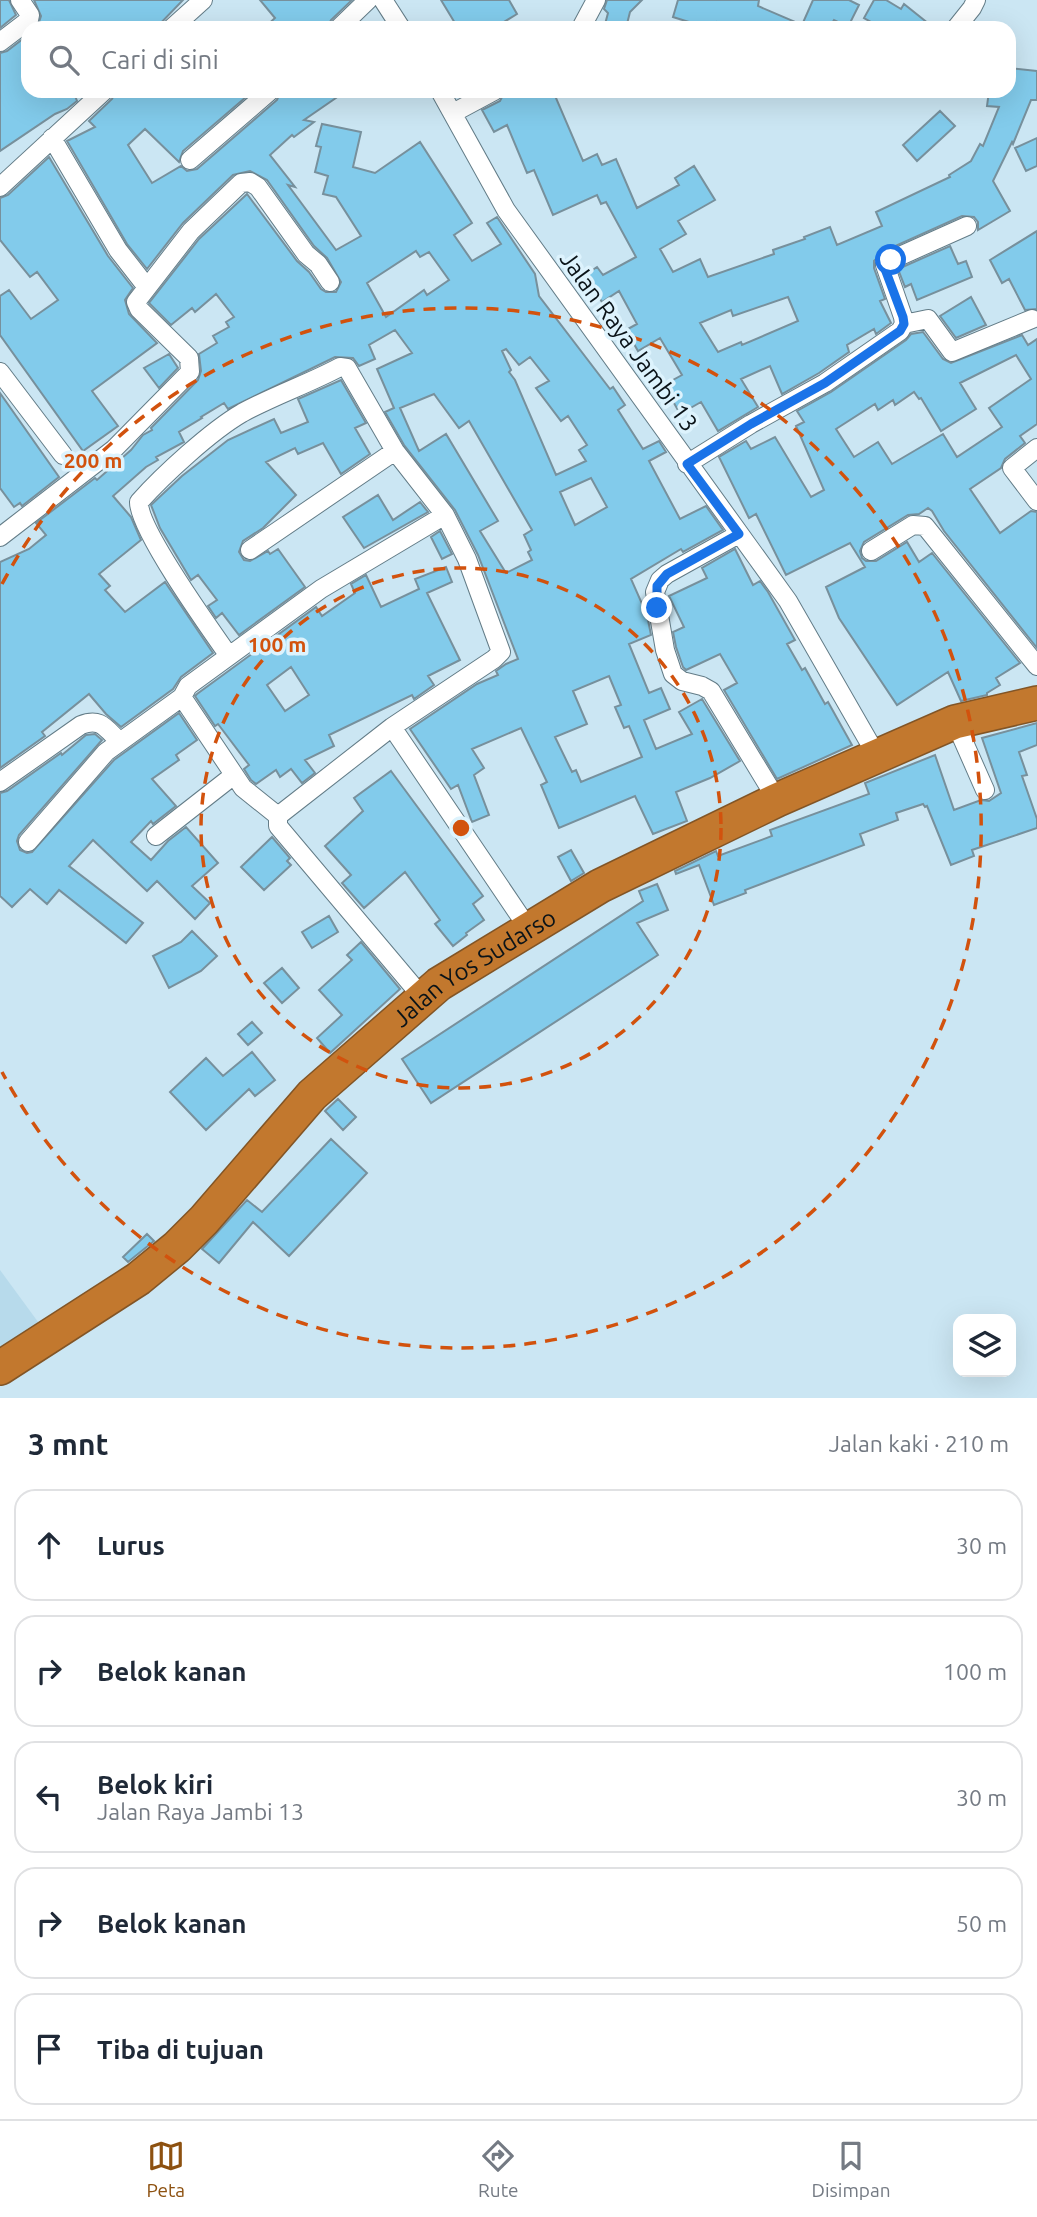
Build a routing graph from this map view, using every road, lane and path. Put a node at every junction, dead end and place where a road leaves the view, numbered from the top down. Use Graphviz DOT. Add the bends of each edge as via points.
graph roads {
  1 [pos="20,0"];
  2 [pos="202,0"];
  3 [pos="368,0"];
  4 [pos="383,0"];
  5 [pos="596,0"];
  6 [pos="976,0"];
  7 [pos="28,21"];
  8 [pos="180,21"];
  9 [pos="346,21"];
  10 [pos="396,21"];
  11 [pos="585,21"];
  12 [pos="962,21"];
  13 [pos="21,26"];
  14 [pos="0,42"];
  15 [pos="96,98"];
  16 [pos="262,98"];
  17 [pos="444,98"];
  18 [pos="481,98"];
  19 [pos="453,113"];
  20 [pos="52,138"];
  21 [pos="190,160"];
  22 [pos="0,187"];
  23 [pos="967,226"];
  24 [pos="330,282"];
  25 [pos="146,286"];
  26 [pos="1032,319"];
  27 [pos="904,324"];
  28 [pos="0,372"];
  29 [pos="1037,448"];
  30 [pos="395,451"];
  31 [pos="63,455"];
  32 [pos="687,464"];
  33 [pos="1037,501"];
  34 [pos="445,515"];
  35 [pos="739,534"];
  36 [pos="0,537"];
  37 [pos="250,550"];
  38 [pos="871,551"];
  39 [pos="229,656"];
  40 [pos="1037,666"];
  41 [pos="182,697"];
  42 [pos="1037,703"];
  43 [pos="955,722"];
  44 [pos="392,727"];
  45 [pos="120,742"];
  46 [pos="877,756"];
  47 [pos="234,775"];
  48 [pos="0,782"];
  49 [pos="985,790"];
  50 [pos="777,800"];
  51 [pos="278,816"];
  52 [pos="156,836"];
  53 [pos="28,842"];
  54 [pos="528,928"];
  55 [pos="423,998"];
  56 [pos="0,1368"];
  1 -- 7 [label="street" via="30,15"];
  2 -- 8 [label="street"];
  3 -- 9 [label="street"];
  4 -- 10 [label="street"];
  5 -- 11 [label="street"];
  6 -- 12 [label="street"];
  13 -- 14 [label="street"];
  15 -- 20 [label="street"];
  16 -- 21 [label="street"];
  17 -- 19 [label="street, Jalan Raya Jambi 13"];
  18 -- 19 [label="street"];
  19 -- 32 [label="street, Jalan Raya Jambi 13" via="506,210"];
  20 -- 22 [label="street"];
  20 -- 25 [label="street" via="118,250"];
  23 -- 27 [label="street" via="886,265"];
  24 -- 25 [label="street" via="258,187 246,181 191,231"];
  25 -- 36 [label="street" via="137,307 189,358 190,372 114,449"];
  26 -- 27 [label="street" via="952,352 928,319"];
  27 -- 32 [label="street" via="825,383"];
  28 -- 31 [label="street"];
  29 -- 33 [label="street" via="1012,468"];
  30 -- 34 [label="street"];
  30 -- 37 [label="street"];
  30 -- 39 [label="street" via="354,377 340,367 242,414 212,435 139,502 141,516"];
  32 -- 35 [label="street, Jalan Raya Jambi 13"];
  34 -- 39 [label="street" via="321,589"];
  34 -- 44 [label="street" via="472,571 500,655"];
  35 -- 46 [label="street, Jalan Raya Jambi 13" via="788,601"];
  35 -- 50 [label="street" via="667,574 657,586 657,608 673,674 711,691"];
  38 -- 40 [label="street" via="913,525 925,526"];
  39 -- 41 [label="street" via="188,686"];
  41 -- 45 [label="street"];
  41 -- 47 [label="street"];
  42 -- 43 [label="highway, Jalan Yos Sudarso"];
  43 -- 46 [label="highway, Jalan Yos Sudarso"];
  43 -- 49 [label="street"];
  44 -- 51 [label="street"];
  44 -- 54 [label="street"];
  45 -- 48 [label="street" via="101,724 90,721"];
  45 -- 53 [label="street" via="106,752"];
  46 -- 50 [label="highway, Jalan Yos Sudarso"];
  47 -- 51 [label="street"];
  47 -- 52 [label="street"];
  50 -- 54 [label="highway, Jalan Yos Sudarso" via="600,886"];
  51 -- 55 [label="street" via="278,826"];
  54 -- 55 [label="highway, Jalan Yos Sudarso"];
  55 -- 56 [label="highway, Jalan Yos Sudarso" via="313,1095 177,1247 138,1279"];
}
